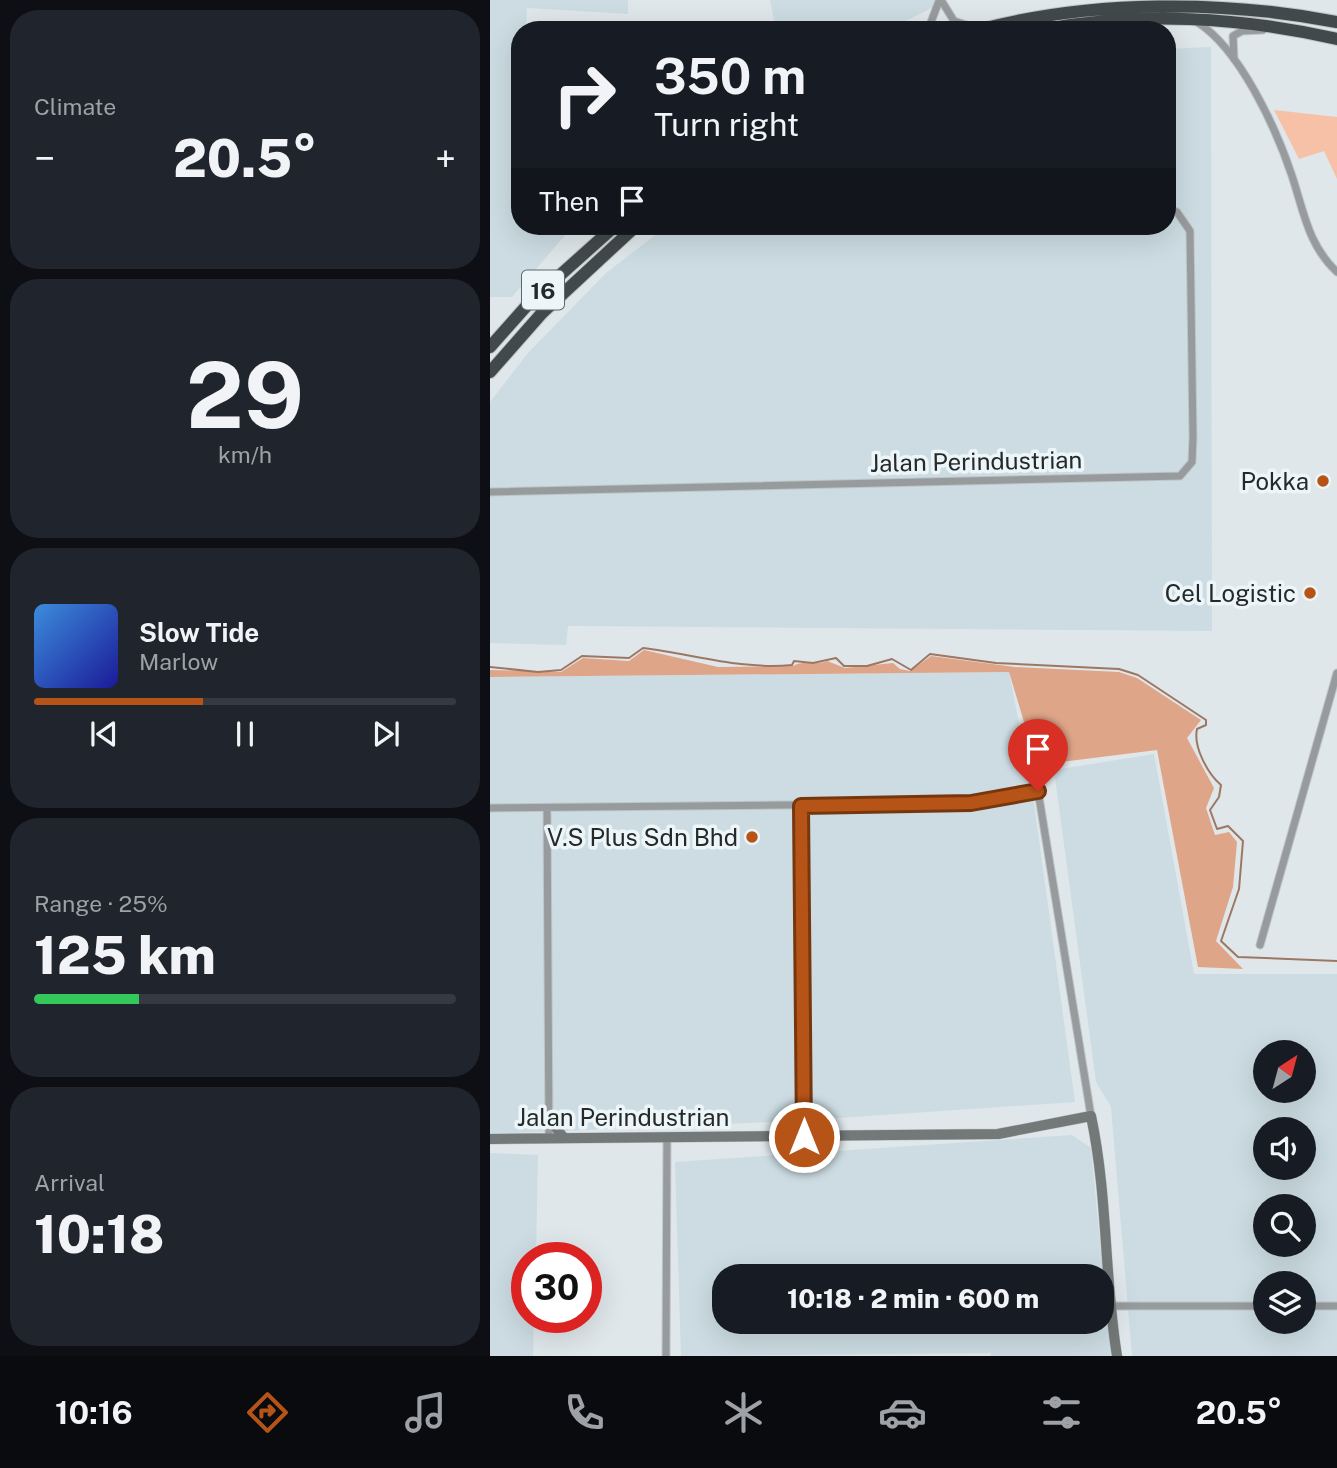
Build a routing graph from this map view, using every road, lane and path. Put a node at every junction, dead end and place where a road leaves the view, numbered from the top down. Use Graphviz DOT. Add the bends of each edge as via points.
graph roads {
  1 [pos="941,0"];
  2 [pos="1194,19"];
  3 [pos="932,21"];
  4 [pos="954,21"];
  5 [pos="1013,21"];
  6 [pos="1135,21"];
  7 [pos="1337,22"];
  8 [pos="1272,26"];
  9 [pos="1337,39"];
  10 [pos="1235,64"];
  11 [pos="1176,214"];
  12 [pos="605,235"];
  13 [pos="627,235"];
  14 [pos="1337,272"];
  15 [pos="490,347"];
  16 [pos="490,372"];
  17 [pos="490,492"];
  18 [pos="1337,673"];
  19 [pos="801,806"];
  20 [pos="490,808"];
  21 [pos="547,809"];
  22 [pos="1260,945"];
  23 [pos="804,1115"];
  24 [pos="1091,1116"];
  25 [pos="549,1119"];
  26 [pos="823,1136"];
  27 [pos="667,1137"];
  28 [pos="804,1137"];
  29 [pos="549,1138"];
  30 [pos="564,1138"];
  31 [pos="490,1139"];
  32 [pos="1107,1264"];
  33 [pos="1114,1306"];
  34 [pos="1253,1306"];
  35 [pos="1316,1306"];
  36 [pos="1337,1306"];
  37 [pos="1113,1334"];
  38 [pos="666,1356"];
  39 [pos="1117,1356"];
  1 -- 3 [label="street"];
  1 -- 4 [label="street"];
  2 -- 6 [label="highway"];
  2 -- 8 [label="highway"];
  2 -- 10 [label="street" via="1216,36"];
  5 -- 7 [label="highway" via="1076,12 1221,5"];
  8 -- 9 [label="highway"];
  8 -- 10 [label="street" via="1233,36"];
  10 -- 14 [label="street" via="1267,111 1314,244"];
  11 -- 17 [label="street, Jalan Perindustrian" via="1190,231 1192,462 1180,476"];
  12 -- 15 [label="highway, 16" via="530,302"];
  13 -- 16 [label="highway, 16" via="542,313"];
  18 -- 22 [label="street"];
  19 -- 21 [label="street"];
  19 -- 23 [label="street"];
  19 -- 24 [label="street" via="971,803 1038,791"];
  20 -- 21 [label="street"];
  21 -- 25 [label="street"];
  23 -- 26 [label="main road"];
  23 -- 28 [label="street"];
  24 -- 26 [label="main road, Jalan Perindustrian" via="998,1134"];
  24 -- 32 [label="main road" via="1102,1174"];
  25 -- 29 [label="street"];
  25 -- 30 [label="main road"];
  26 -- 28 [label="main road, Jalan Perindustrian"];
  27 -- 28 [label="main road, Jalan Perindustrian"];
  27 -- 30 [label="main road, Jalan Perindustrian"];
  27 -- 38 [label="street"];
  29 -- 30 [label="main road, Jalan Perindustrian"];
  29 -- 31 [label="main road, Jalan Perindustrian"];
  33 -- 34 [label="street"];
  35 -- 36 [label="street"];
  37 -- 39 [label="main road"];
}
